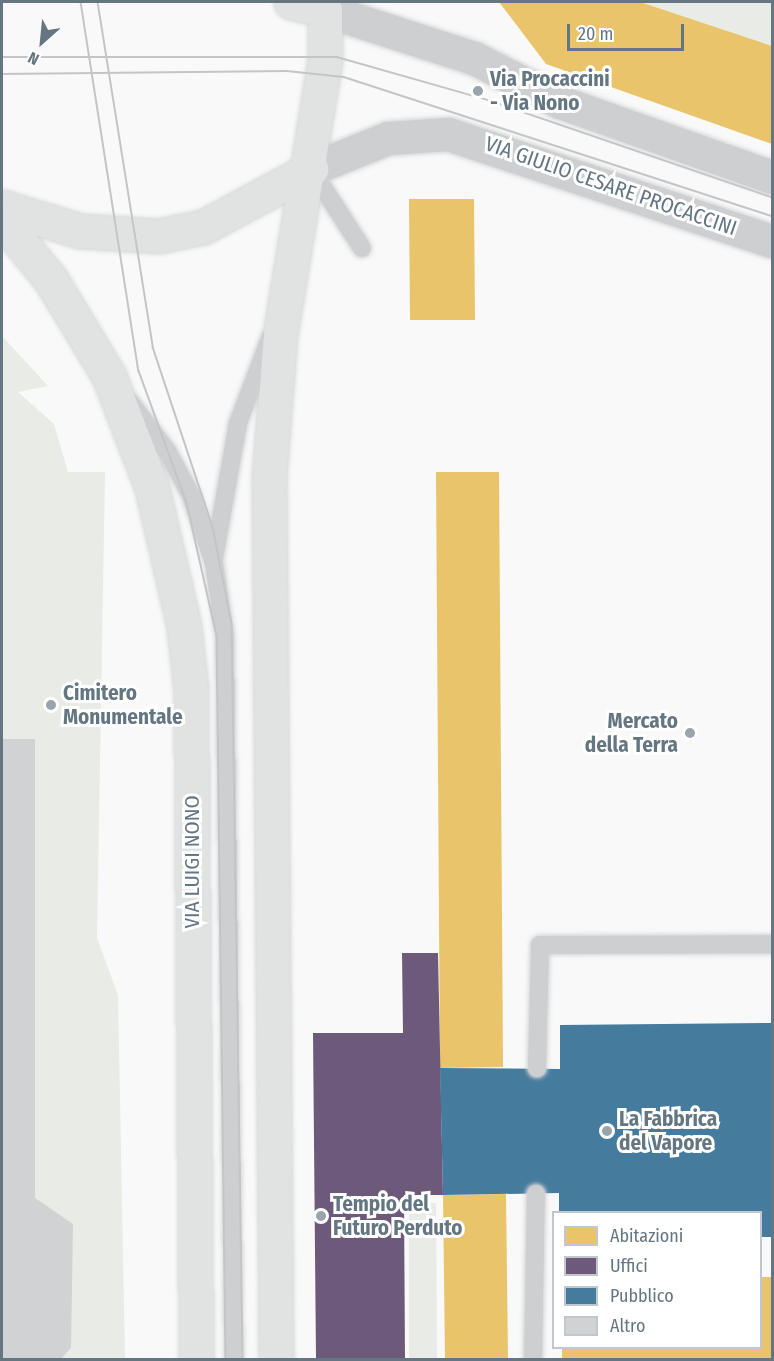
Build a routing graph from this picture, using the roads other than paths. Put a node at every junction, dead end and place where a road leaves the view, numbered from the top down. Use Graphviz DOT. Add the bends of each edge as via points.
graph roads {
  1 [pos="291,2"];
  2 [pos="325,10"];
  3 [pos="311,169"];
  4 [pos="772,177"];
  5 [pos="2,207"];
  6 [pos="2,220"];
  7 [pos="772,241"];
  8 [pos="362,248"];
  9 [pos="285,303"];
  10 [pos="109,376"];
  11 [pos="214,563"];
  12 [pos="772,944"];
  13 [pos="537,1068"];
  14 [pos="536,1194"];
  15 [pos="196,1359"];
  16 [pos="234,1359"];
  17 [pos="276,1359"];
  18 [pos="533,1359"];
  1 -- 2 [label="main road"];
  2 -- 3 [label="main road" via="325,73"];
  2 -- 4 [label="street" via="465,55 553,99"];
  3 -- 5 [label="main road" via="203,227 159,236 80,231"];
  3 -- 7 [label="street, VIA GIULIO CESARE PROCACCINI" via="388,138 448,134"];
  3 -- 8 [label="lane"];
  3 -- 9 [label="main road"];
  6 -- 10 [label="main road, VIA LUIGI NONO" via="56,287"];
  9 -- 11 [label="lane" via="238,423"];
  9 -- 17 [label="main road" via="269,477"];
  10 -- 11 [label="lane" via="179,470"];
  10 -- 15 [label="main road, VIA LUIGI NONO" via="138,448 169,550 191,689"];
  11 -- 16 [label="lane" via="225,637 229,716"];
  12 -- 13 [label="lane" via="540,945"];
  14 -- 18 [label="lane"];
}
